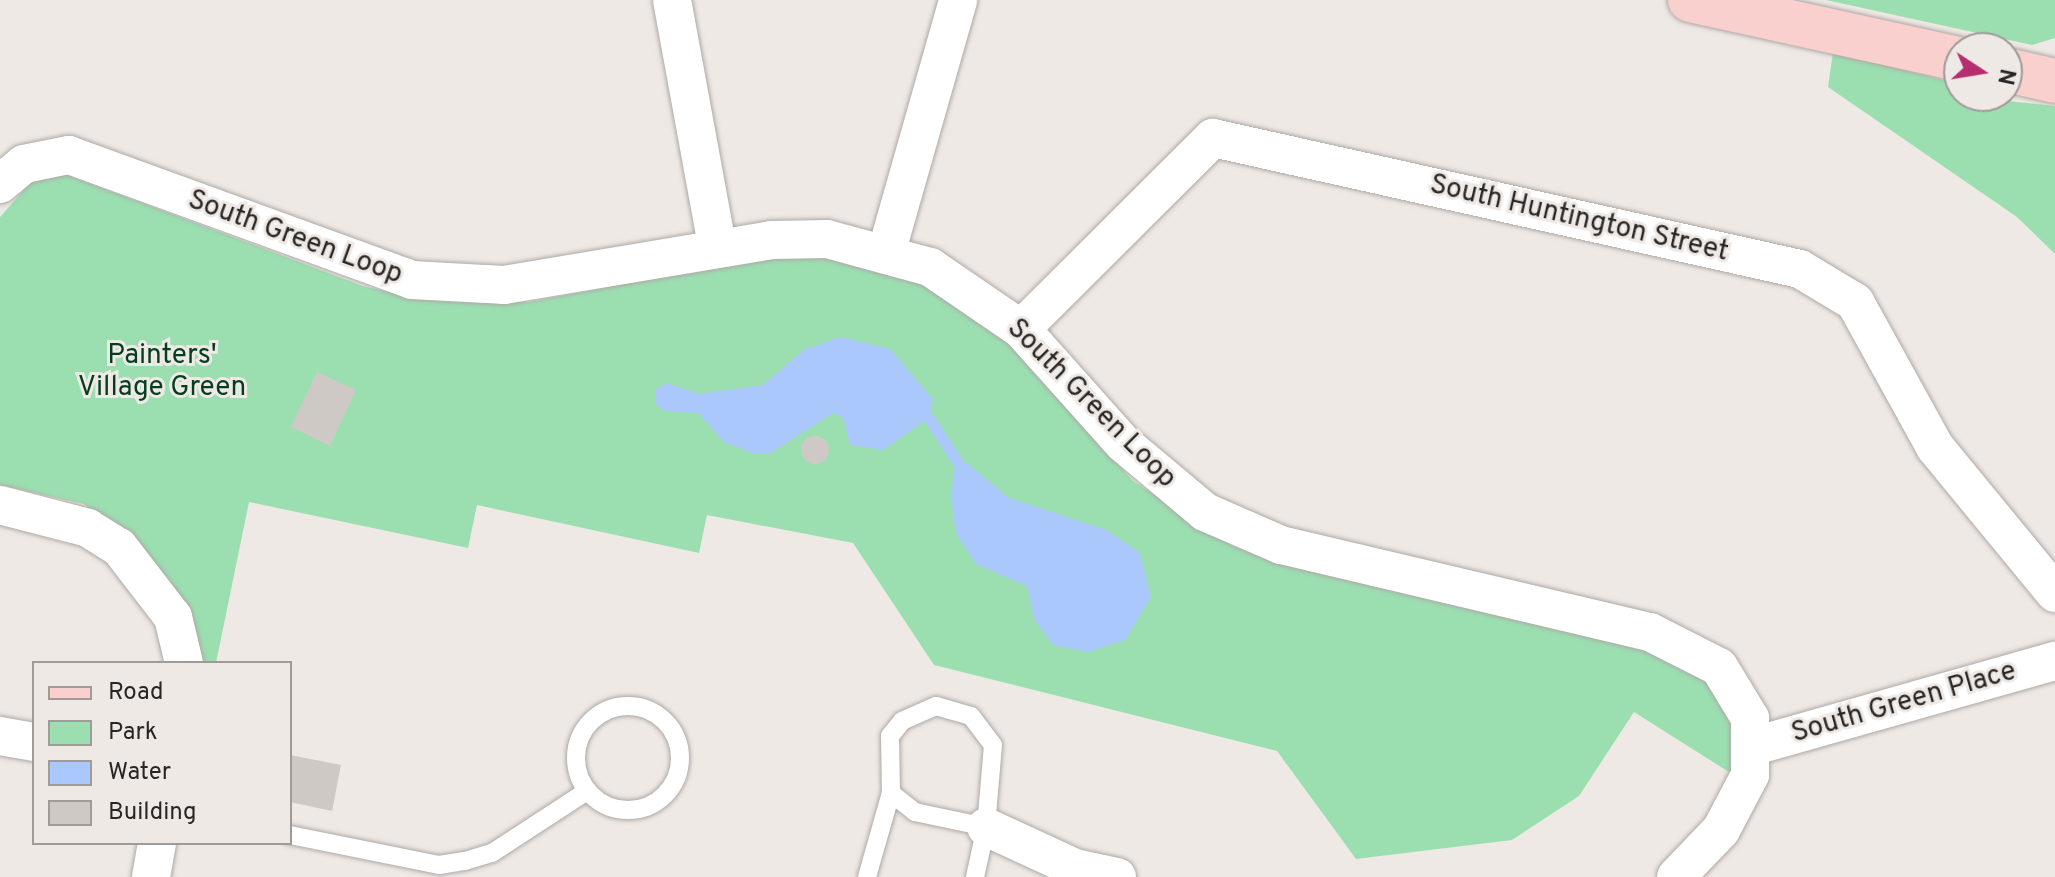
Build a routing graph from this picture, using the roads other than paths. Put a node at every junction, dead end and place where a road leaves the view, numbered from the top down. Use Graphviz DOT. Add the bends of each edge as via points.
graph roads {
  1 [pos="672,0"];
  2 [pos="958,0"];
  3 [pos="1690,0"];
  4 [pos="1943,55"];
  5 [pos="2023,74"];
  6 [pos="2055,81"];
  7 [pos="0,184"];
  8 [pos="717,245"];
  9 [pos="887,250"];
  10 [pos="1021,329"];
  11 [pos="0,505"];
  12 [pos="2055,593"];
  13 [pos="183,661"];
  14 [pos="2055,661"];
  15 [pos="0,736"];
  16 [pos="32,742"];
  17 [pos="1754,746"];
  18 [pos="587,791"];
  19 [pos="891,793"];
  20 [pos="986,827"];
  21 [pos="292,835"];
  22 [pos="157,845"];
  23 [pos="151,877"];
  24 [pos="867,877"];
  25 [pos="975,877"];
  26 [pos="1117,877"];
  27 [pos="1676,877"];
  1 -- 8 [label="street"];
  2 -- 9 [label="street"];
  3 -- 4 [label="street"];
  5 -- 6 [label="street"];
  7 -- 8 [label="street, South Green Loop" via="24,164 69,155 412,280 504,285"];
  8 -- 9 [label="street, South Green Loop" via="827,239"];
  9 -- 10 [label="street, South Green Loop" via="930,267"];
  10 -- 12 [label="street, South Huntington Street" via="1213,138 1800,269 1855,302 1935,447"];
  10 -- 17 [label="street, South Green Loop" via="1124,444 1205,512 1281,545 1688,646 1740,695"];
  11 -- 13 [label="street" via="88,528 119,547 158,591"];
  14 -- 17 [label="street, South Green Place"];
  15 -- 16 [label="street"];
  17 -- 27 [label="street, South Green Loop" via="1740,801"];
  18 -- 18 [label="lane" via="575,759 586,727 624,707 663,720 680,751 662,797 632,810"];
  18 -- 21 [label="lane" via="492,853 439,865"];
  19 -- 20 [label="lane" via="915,812"];
  19 -- 20 [label="lane" via="885,755 902,721 936,706 955,708 985,729 993,745"];
  19 -- 24 [label="lane"];
  20 -- 25 [label="lane"];
  20 -- 26 [label="street" via="1075,868"];
  22 -- 23 [label="street"];
}
